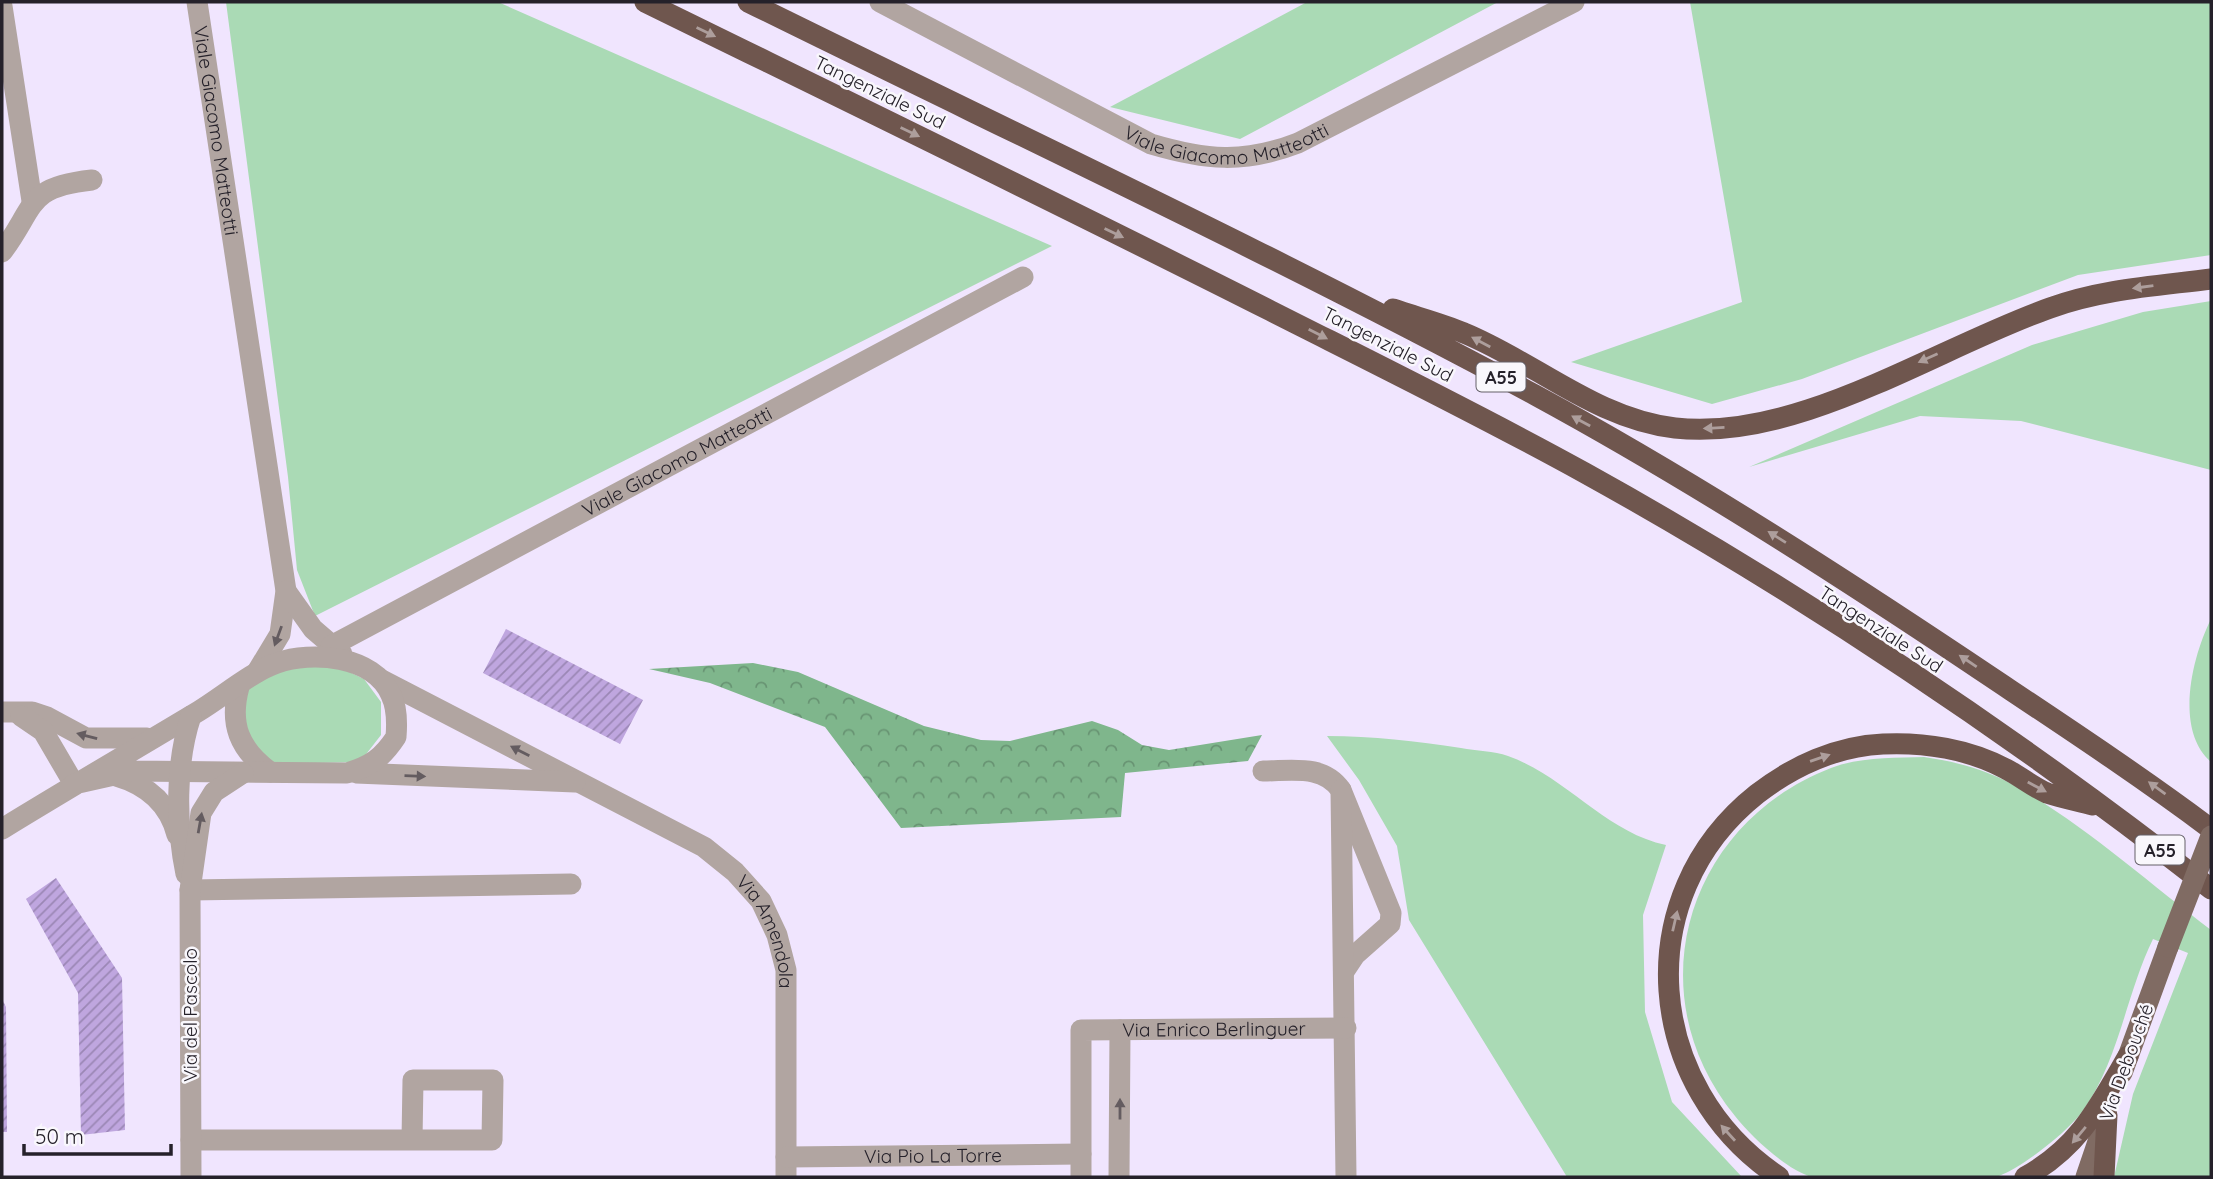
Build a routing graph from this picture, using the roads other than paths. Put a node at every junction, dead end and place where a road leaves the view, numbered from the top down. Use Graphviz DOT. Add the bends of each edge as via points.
graph roads {
  1 [pos="197,2"];
  2 [pos="645,2"];
  3 [pos="748,2"];
  4 [pos="880,2"];
  5 [pos="1558,5"];
  6 [pos="2,6"];
  7 [pos="92,180"];
  8 [pos="32,201"];
  9 [pos="2,253"];
  10 [pos="1023,277"];
  11 [pos="2211,279"];
  12 [pos="1325,286"];
  13 [pos="286,591"];
  14 [pos="331,646"];
  15 [pos="358,665"];
  16 [pos="379,679"];
  17 [pos="247,681"];
  18 [pos="8,712"];
  19 [pos="191,716"];
  20 [pos="155,737"];
  21 [pos="1264,771"];
  22 [pos="181,772"];
  23 [pos="246,772"];
  24 [pos="270,772"];
  25 [pos="347,773"];
  26 [pos="114,775"];
  27 [pos="581,782"];
  28 [pos="75,784"];
  29 [pos="1341,790"];
  30 [pos="2109,810"];
  31 [pos="2,829"];
  32 [pos="2211,829"];
  33 [pos="2211,836"];
  34 [pos="180,844"];
  35 [pos="1375,874"];
  36 [pos="1343,879"];
  37 [pos="572,884"];
  38 [pos="2211,889"];
  39 [pos="190,890"];
  40 [pos="1345,970"];
  41 [pos="1346,1028"];
  42 [pos="1120,1030"];
  43 [pos="2128,1056"];
  44 [pos="2107,1115"];
  45 [pos="191,1140"];
  46 [pos="412,1140"];
  47 [pos="1081,1154"];
  48 [pos="786,1167"];
  49 [pos="191,1177"];
  50 [pos="1081,1177"];
  51 [pos="1119,1177"];
  52 [pos="1346,1177"];
  53 [pos="1779,1177"];
  54 [pos="2025,1177"];
  55 [pos="2086,1177"];
  56 [pos="2104,1177"];
  1 -- 13 [label="street, Viale Giacomo Matteotti"];
  2 -- 30 [label="highway, Tangenziale Sud / A55, one-way" via="1217,284 1578,469 1845,631"];
  3 -- 12 [label="highway, Tangenziale Sud / A55"];
  4 -- 5 [label="street, Viale Giacomo Matteotti" via="1150,144 1182,153 1244,159 1298,143"];
  6 -- 8 [label="street"];
  7 -- 8 [label="street" via="51,188"];
  8 -- 9 [label="street"];
  10 -- 14 [label="street, Viale Giacomo Matteotti"];
  11 -- 12 [label="highway, one-way" via="2139,287 2053,307 1827,403 1747,425 1709,429 1674,428 1605,408 1464,333"];
  32 -- 12 [label="highway, Tangenziale Sud / A55, one-way" via="2138,775 1752,521 1537,396"];
  13 -- 14 [label="street, Viale Giacomo Matteotti"];
  13 -- 17 [label="street, Viale Giacomo Matteotti, one-way" via="280,634"];
  14 -- 15 [label="street, Viale Giacomo Matteotti"];
  15 -- 16 [label="street"];
  15 -- 17 [label="street" via="312,657 275,663"];
  16 -- 25 [label="street" via="391,695 396,737 382,757"];
  27 -- 16 [label="street, Via Amendola, one-way"];
  17 -- 19 [label="street"];
  17 -- 24 [label="street" via="234,707 235,725 250,754"];
  20 -- 18 [label="street, one-way" via="86,738 47,717"];
  18 -- 28 [label="street" via="43,731"];
  19 -- 20 [label="street"];
  19 -- 22 [label="street, Via del Pascolo" via="181,744"];
  20 -- 28 [label="street"];
  21 -- 29 [label="street" via="1320,771 1332,777"];
  22 -- 23 [label="street"];
  22 -- 26 [label="street"];
  22 -- 34 [label="street, Via del Pascolo"];
  23 -- 24 [label="street"];
  39 -- 23 [label="street, Via del Pascolo, one-way" via="201,813 220,787"];
  24 -- 25 [label="street"];
  25 -- 27 [label="street, Via Amendola, one-way"];
  26 -- 28 [label="street"];
  26 -- 34 [label="street, Via del Pascolo" via="148,789 162,802"];
  27 -- 48 [label="street, Via Amendola" via="704,847 736,872 761,901 786,970"];
  28 -- 31 [label="street"];
  29 -- 35 [label="street"];
  29 -- 36 [label="street"];
  30 -- 38 [label="highway, Tangenziale Sud / A55"];
  53 -- 30 [label="highway, one-way" via="1760,1165 1713,1116 1684,1061 1669,996 1672,935 1679,904 1689,878 1724,826 1746,803 1801,765 1880,744 1922,744 1966,753 2046,792"];
  33 -- 43 [label="main road, Via Debouché, bridge"];
  34 -- 39 [label="street, Via del Pascolo"];
  35 -- 36 [label="street" via="1356,866"];
  35 -- 40 [label="street" via="1391,913 1390,924 1354,955"];
  36 -- 40 [label="street"];
  37 -- 39 [label="street"];
  39 -- 45 [label="street, Via del Pascolo"];
  40 -- 41 [label="street"];
  41 -- 42 [label="street, Via Enrico Berlinguer"];
  41 -- 52 [label="street"];
  42 -- 47 [label="street, Via Enrico Berlinguer" via="1081,1030"];
  51 -- 42 [label="street, one-way"];
  43 -- 44 [label="main road, Via Debouché"];
  43 -- 54 [label="highway, one-way" via="2077,1138 2056,1159"];
  44 -- 55 [label="main road, Via Debouché"];
  44 -- 56 [label="highway"];
  45 -- 46 [label="street"];
  45 -- 49 [label="street, Via del Pascolo"];
  46 -- 46 [label="street" via="492,1140 493,1080 413,1080"];
  47 -- 48 [label="street, Via Pio La Torre"];
  47 -- 50 [label="street"];
}
